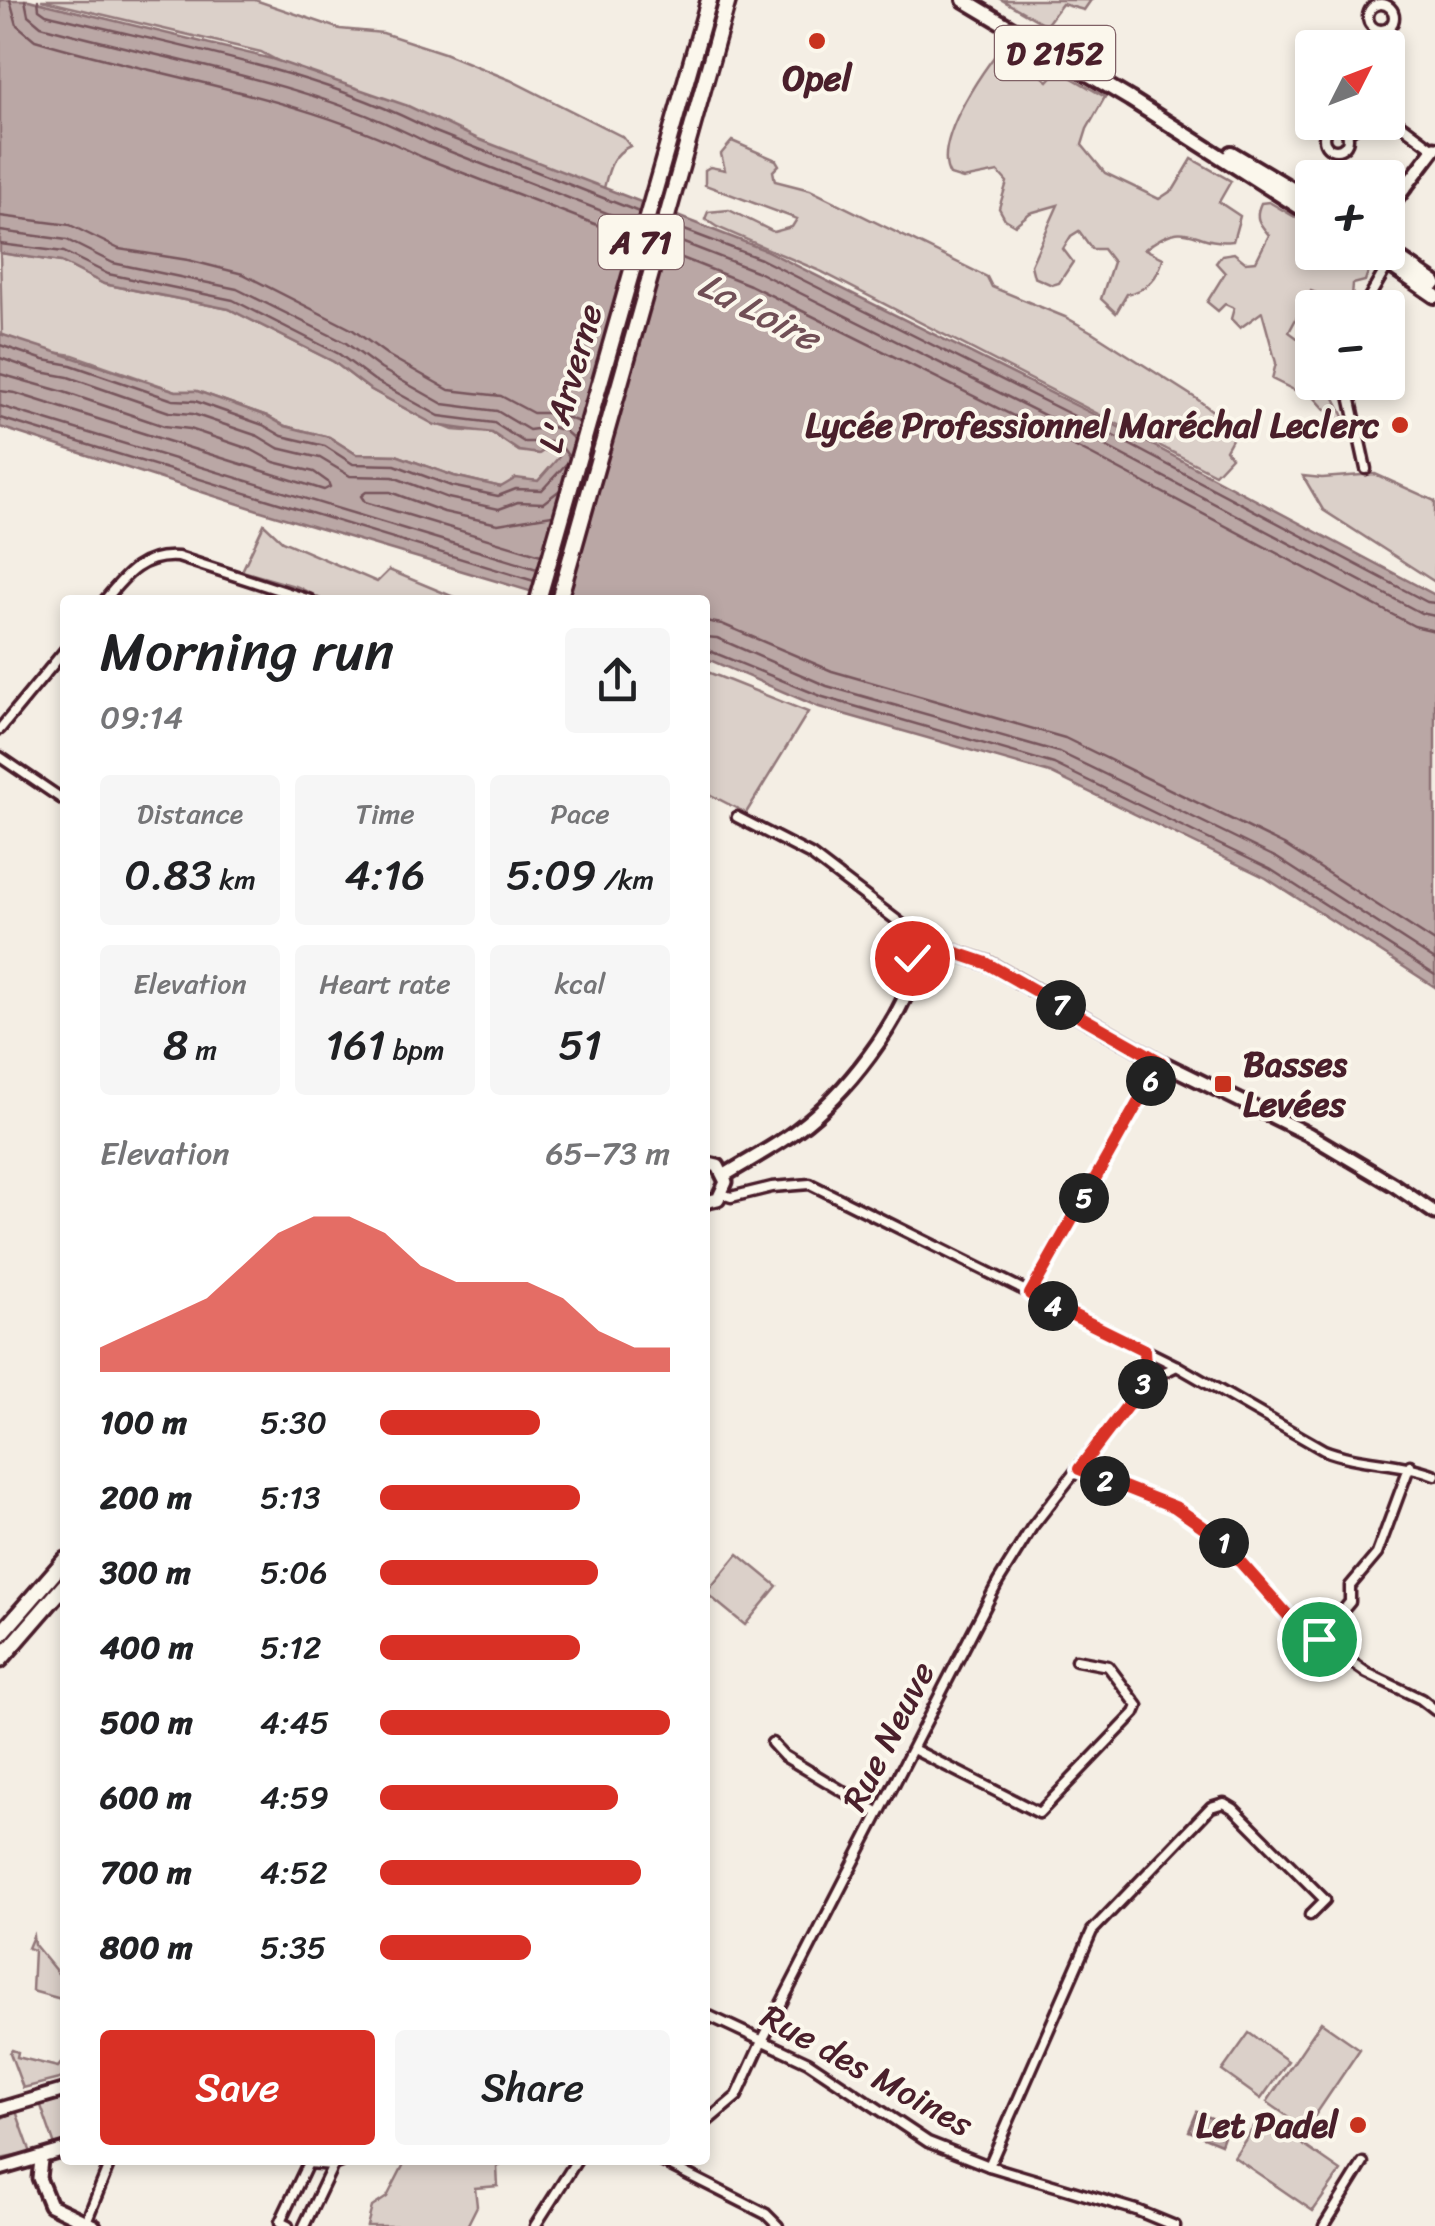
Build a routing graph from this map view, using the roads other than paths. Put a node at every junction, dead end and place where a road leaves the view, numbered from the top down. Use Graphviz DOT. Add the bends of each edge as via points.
graph roads {
  1 [pos="710,0"];
  2 [pos="728,0"];
  3 [pos="964,0"];
  4 [pos="982,0"];
  5 [pos="1405,127"];
  6 [pos="1433,148"];
  7 [pos="1405,187"];
  8 [pos="1295,192"];
  9 [pos="1295,203"];
  10 [pos="1405,264"];
  11 [pos="1405,270"];
  12 [pos="1435,283"];
  13 [pos="1435,296"];
  14 [pos="1351,400"];
  15 [pos="1366,469"];
  16 [pos="109,595"];
  17 [pos="295,595"];
  18 [pos="539,595"];
  19 [pos="560,595"];
  20 [pos="60,656"];
  21 [pos="1,730"];
  22 [pos="0,754"];
  23 [pos="60,797"];
  24 [pos="737,817"];
  25 [pos="916,935"];
  26 [pos="945,949"];
  27 [pos="918,964"];
  28 [pos="1161,1062"];
  29 [pos="710,1165"];
  30 [pos="725,1175"];
  31 [pos="722,1194"];
  32 [pos="710,1200"];
  33 [pos="1435,1213"];
  34 [pos="1030,1294"];
  35 [pos="1144,1350"];
  36 [pos="1177,1366"];
  37 [pos="1146,1381"];
  38 [pos="1410,1466"];
  39 [pos="1079,1469"];
  40 [pos="1435,1475"];
  41 [pos="60,1566"];
  42 [pos="60,1591"];
  43 [pos="0,1635"];
  44 [pos="1319,1639"];
  45 [pos="0,1660"];
  46 [pos="1076,1660"];
  47 [pos="1435,1710"];
  48 [pos="772,1743"];
  49 [pos="914,1749"];
  50 [pos="879,1813"];
  51 [pos="1310,1915"];
  52 [pos="710,2016"];
  53 [pos="763,2038"];
  54 [pos="60,2091"];
  55 [pos="0,2109"];
  56 [pos="710,2120"];
  57 [pos="60,2152"];
  58 [pos="41,2160"];
  59 [pos="1363,2163"];
  60 [pos="25,2164"];
  61 [pos="109,2165"];
  62 [pos="307,2165"];
  63 [pos="333,2165"];
  64 [pos="574,2165"];
  65 [pos="669,2165"];
  66 [pos="989,2166"];
  67 [pos="0,2169"];
  68 [pos="40,2178"];
  69 [pos="90,2224"];
  70 [pos="288,2226"];
  71 [pos="304,2226"];
  72 [pos="536,2226"];
  73 [pos="778,2226"];
  74 [pos="1175,2226"];
  75 [pos="1324,2226"];
  1 -- 18 [label="highway, L'Arverne / A 71"];
  2 -- 19 [label="highway, L'Arverne / A 71"];
  3 -- 9 [label="main road, D 2152"];
  4 -- 8 [label="main road, D 2152"];
  5 -- 6 [label="street"];
  6 -- 7 [label="main road"];
  10 -- 12 [label="main road"];
  11 -- 13 [label="main road"];
  14 -- 15 [label="street"];
  16 -- 17 [label="street" via="131,570 159,556"];
  20 -- 21 [label="street"];
  22 -- 23 [label="street"];
  24 -- 25 [label="street" via="810,855"];
  25 -- 26 [label="main road" via="934,932"];
  25 -- 27 [label="main road" via="910,950"];
  26 -- 27 [label="main road" via="937,964"];
  26 -- 28 [label="main road" via="986,963"];
  27 -- 30 [label="main road" via="900,1009 838,1091 798,1129"];
  28 -- 33 [label="main road" via="1308,1134"];
  28 -- 34 [label="street"];
  29 -- 30 [label="main road"];
  30 -- 31 [label="main road"];
  31 -- 32 [label="main road"];
  31 -- 34 [label="street" via="810,1184"];
  34 -- 35 [label="street"];
  35 -- 36 [label="street"];
  35 -- 37 [label="street"];
  36 -- 37 [label="street"];
  36 -- 38 [label="street" via="1324,1450 1350,1460"];
  37 -- 39 [label="street, Rue Neuve"];
  38 -- 40 [label="street"];
  38 -- 44 [label="street" via="1377,1554"];
  39 -- 44 [label="street" via="1175,1507 1219,1538 1293,1621"];
  39 -- 49 [label="street, Rue Neuve" via="998,1582"];
  41 -- 43 [label="highway"];
  42 -- 45 [label="highway"];
  44 -- 47 [label="street"];
  46 -- 49 [label="street" via="1108,1666 1138,1706 1039,1812"];
  48 -- 50 [label="street"];
  49 -- 50 [label="street, Rue Neuve"];
  50 -- 53 [label="street, Rue Neuve"];
  51 -- 66 [label="street" via="1325,1900 1234,1808 1211,1806 1092,1931"];
  52 -- 53 [label="street, Rue des Moines"];
  53 -- 56 [label="street, Rue Neuve" via="737,2096"];
  53 -- 66 [label="street, Rue des Moines" via="928,2142"];
  54 -- 55 [label="main road"];
  57 -- 58 [label="main road"];
  58 -- 60 [label="main road"];
  58 -- 68 [label="main road"];
  59 -- 75 [label="street"];
  60 -- 67 [label="main road"];
  60 -- 68 [label="main road"];
  61 -- 69 [label="street"];
  62 -- 70 [label="street" via="280,2222"];
  63 -- 71 [label="street"];
  64 -- 72 [label="street"];
  65 -- 73 [label="street"];
  66 -- 74 [label="street, Rue des Moines"];
  68 -- 69 [label="main road" via="50,2205"];
}
